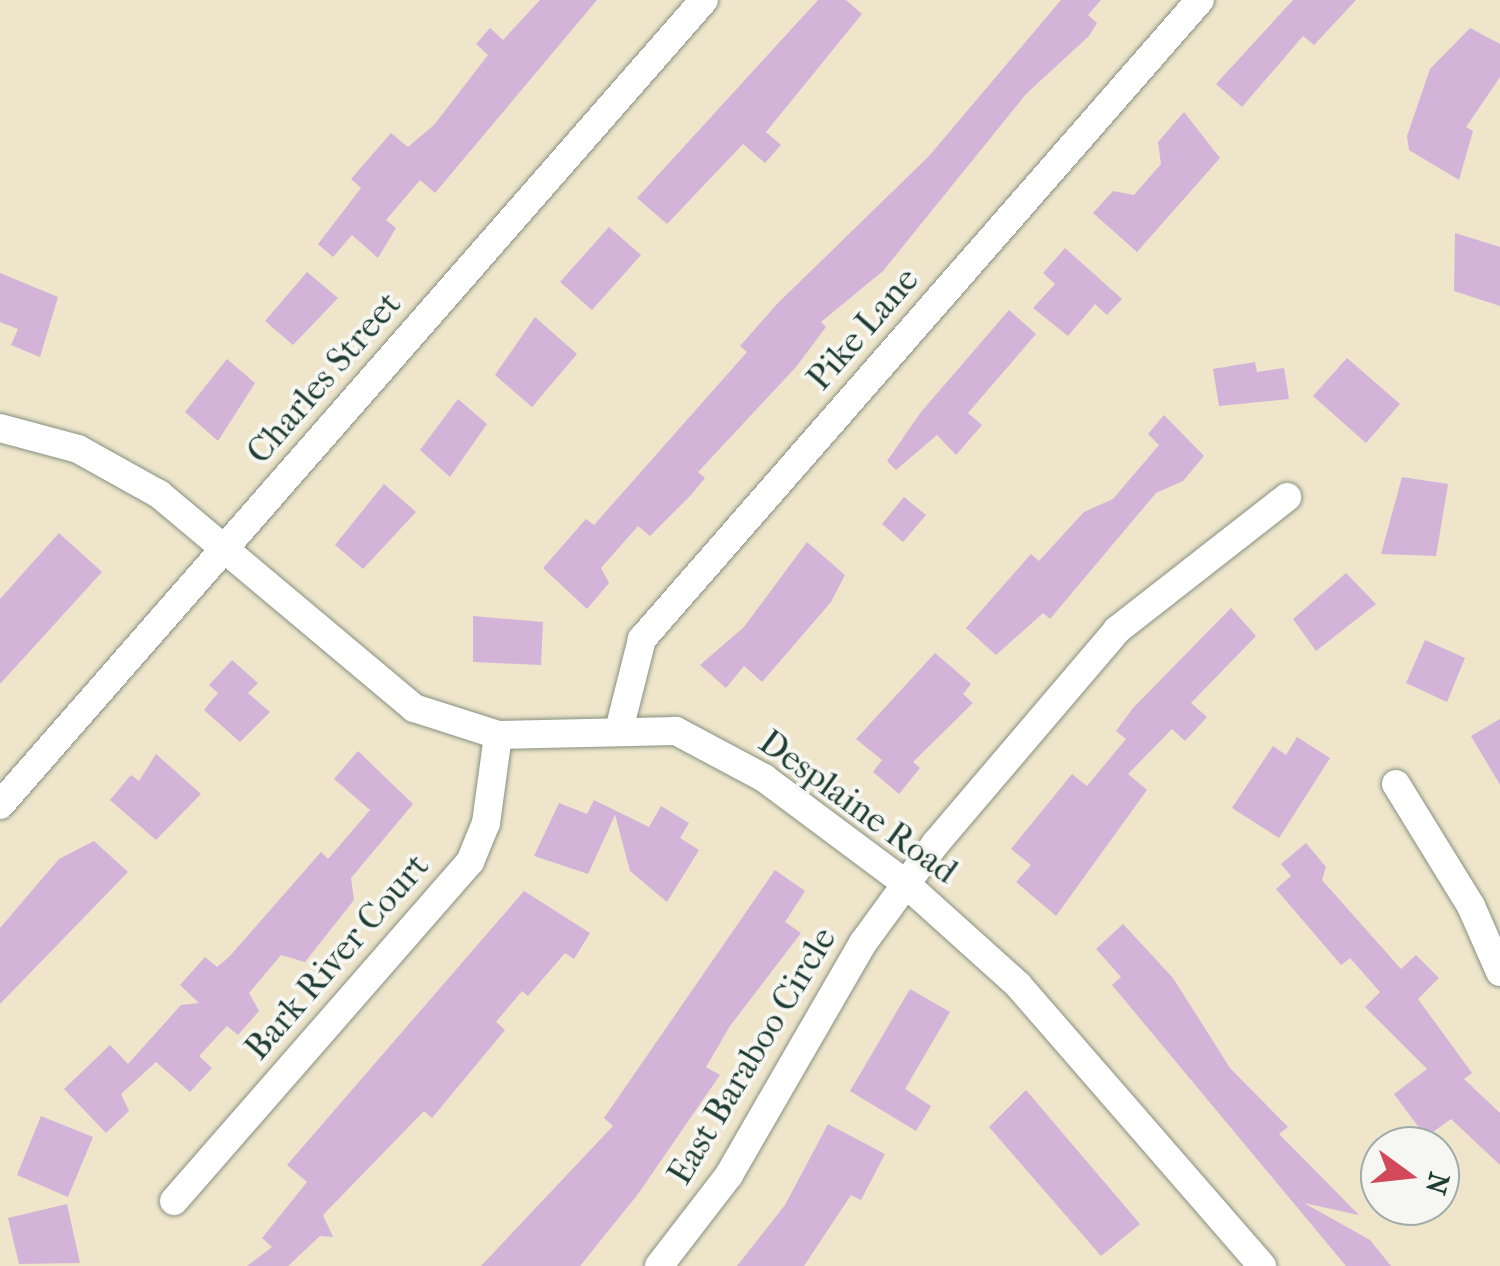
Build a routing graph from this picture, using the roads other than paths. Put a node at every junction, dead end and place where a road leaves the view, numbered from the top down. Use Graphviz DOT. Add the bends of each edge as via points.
graph roads {
  1 [pos="704,0"];
  2 [pos="1200,0"];
  3 [pos="0,428"];
  4 [pos="1286,498"];
  5 [pos="224,550"];
  6 [pos="620,726"];
  7 [pos="498,735"];
  8 [pos="1396,784"];
  9 [pos="0,805"];
  10 [pos="906,884"];
  11 [pos="1500,972"];
  12 [pos="174,1201"];
  13 [pos="659,1266"];
  14 [pos="1262,1266"];
  1 -- 5 [label="street, Charles Street"];
  2 -- 6 [label="street, Pike Lane" via="642,639"];
  3 -- 5 [label="street, Desplaine Road" via="115,466"];
  4 -- 10 [label="street, East Baraboo Circle" via="1117,630"];
  5 -- 7 [label="street, Desplaine Road" via="380,686 440,719"];
  5 -- 9 [label="street, Charles Street"];
  6 -- 7 [label="street, Desplaine Road"];
  6 -- 10 [label="street, Desplaine Road" via="676,731 764,778"];
  7 -- 12 [label="street, Bark River Court" via="486,823 470,862"];
  8 -- 11 [label="street" via="1472,906"];
  10 -- 13 [label="street, East Baraboo Circle" via="729,1175"];
  10 -- 14 [label="street, Desplaine Road" via="1099,1071"];
}
